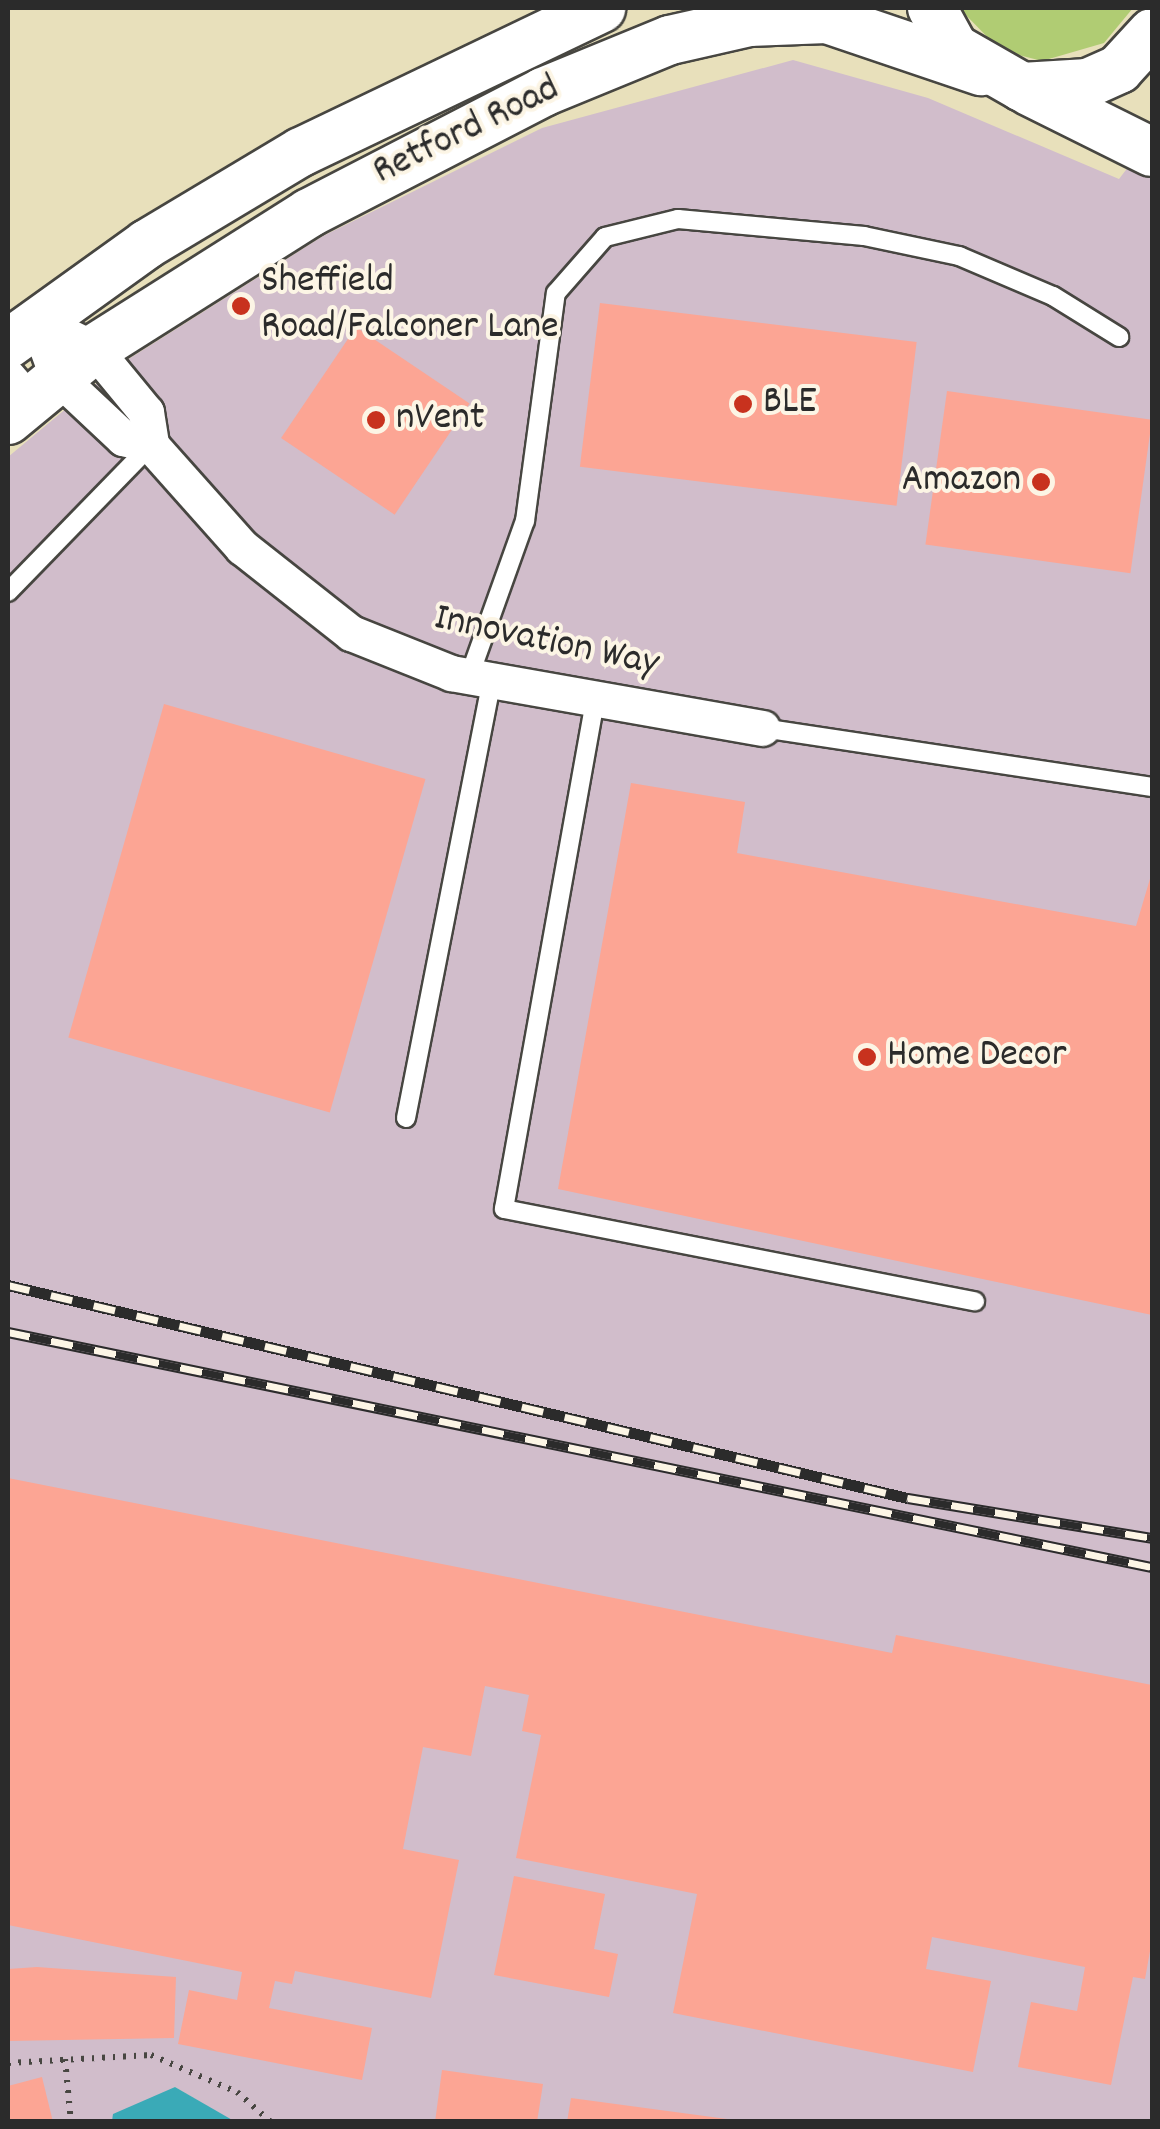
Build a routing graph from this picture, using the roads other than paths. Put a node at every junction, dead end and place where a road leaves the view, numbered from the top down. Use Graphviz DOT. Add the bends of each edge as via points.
graph roads {
  1 [pos="601,8"];
  2 [pos="932,8"];
  3 [pos="1152,33"];
  4 [pos="1001,79"];
  5 [pos="1152,152"];
  6 [pos="22,332"];
  7 [pos="1118,337"];
  8 [pos="39,385"];
  9 [pos="151,446"];
  10 [pos="8,592"];
  11 [pos="480,679"];
  12 [pos="595,701"];
  13 [pos="762,728"];
  14 [pos="1152,787"];
  15 [pos="406,1118"];
  16 [pos="974,1301"];
  1 -- 6 [label="main road, Retford Road" via="301,152"];
  2 -- 4 [label="main road" via="954,48"];
  3 -- 4 [label="main road" via="1088,84"];
  4 -- 5 [label="main road, Retford Road"];
  4 -- 8 [label="main road, Retford Road" via="827,19 749,22 670,40 359,185"];
  6 -- 8 [label="street, Innovation Way"];
  7 -- 11 [label="lane" via="1053,296 958,256 864,236 678,219 605,237 556,293 525,520"];
  8 -- 9 [label="street, Innovation Way" via="146,412"];
  9 -- 10 [label="lane"];
  9 -- 11 [label="street, Innovation Way" via="242,547 352,633"];
  11 -- 12 [label="street, Innovation Way"];
  11 -- 15 [label="lane"];
  12 -- 13 [label="street, Innovation Way"];
  12 -- 16 [label="lane" via="504,1209"];
  13 -- 14 [label="lane"];
}
